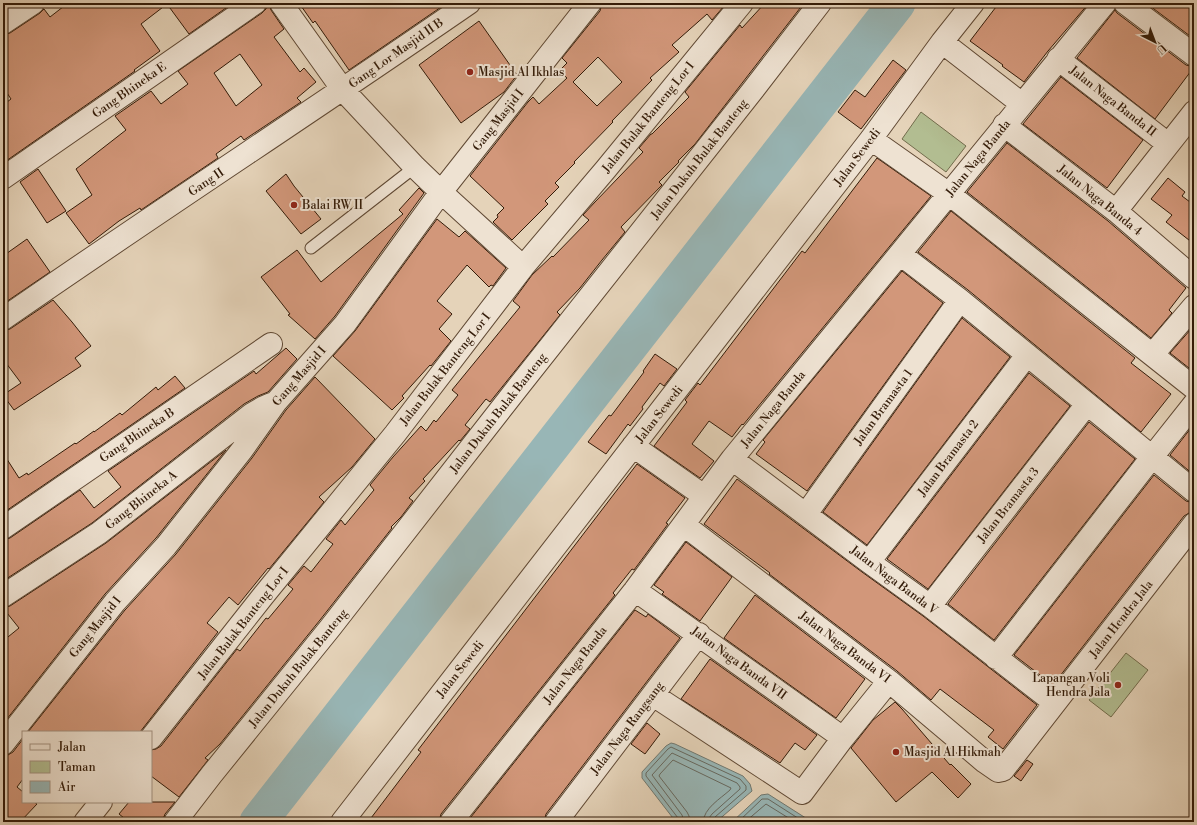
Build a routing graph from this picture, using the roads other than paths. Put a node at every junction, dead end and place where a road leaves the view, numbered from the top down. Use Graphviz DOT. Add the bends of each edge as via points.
graph roads {
  1 [pos="33,3"];
  2 [pos="255,3"];
  3 [pos="280,3"];
  4 [pos="469,3"];
  5 [pos="590,3"];
  6 [pos="742,3"];
  7 [pos="820,3"];
  8 [pos="973,3"];
  9 [pos="1105,3"];
  10 [pos="1125,3"];
  11 [pos="3,23"];
  12 [pos="942,42"];
  13 [pos="1194,55"];
  14 [pos="1058,59"];
  15 [pos="343,90"];
  16 [pos="1022,104"];
  17 [pos="1194,112"];
  18 [pos="1004,125"];
  19 [pos="871,139"];
  20 [pos="1168,144"];
  21 [pos="415,167"];
  22 [pos="3,178"];
  23 [pos="441,192"];
  24 [pos="949,194"];
  25 [pos="1116,211"];
  26 [pos="311,248"];
  27 [pos="900,254"];
  28 [pos="523,267"];
  29 [pos="1194,278"];
  30 [pos="960,300"];
  31 [pos="1194,306"];
  32 [pos="3,320"];
  33 [pos="271,344"];
  34 [pos="1153,354"];
  35 [pos="1027,355"];
  36 [pos="1194,388"];
  37 [pos="276,402"];
  38 [pos="1087,404"];
  39 [pos="1194,404"];
  40 [pos="633,446"];
  41 [pos="1152,457"];
  42 [pos="732,458"];
  43 [pos="1194,491"];
  44 [pos="704,496"];
  45 [pos="806,514"];
  46 [pos="1194,524"];
  47 [pos="684,525"];
  48 [pos="3,528"];
  49 [pos="869,562"];
  50 [pos="635,590"];
  51 [pos="3,596"];
  52 [pos="930,606"];
  53 [pos="699,634"];
  54 [pos="996,658"];
  55 [pos="889,681"];
  56 [pos="653,695"];
  57 [pos="1055,704"];
  58 [pos="152,737"];
  59 [pos="843,738"];
  60 [pos="3,744"];
  61 [pos="1003,770"];
  62 [pos="100,803"];
  63 [pos="85,822"];
  64 [pos="175,822"];
  65 [pos="342,822"];
  66 [pos="451,822"];
  67 [pos="556,822"];
  1 -- 11 [label="street"];
  2 -- 22 [label="street, Gang Bhineka E"];
  3 -- 15 [label="street"];
  4 -- 15 [label="street, Gang Lor Masjid II B"];
  5 -- 23 [label="street, Gang Masjid I"];
  6 -- 28 [label="street, Jalan Bulak Banteng Lor I"];
  7 -- 64 [label="street, Jalan Dukuh Bulak Banteng"];
  8 -- 12 [label="street, Jalan Sewedi"];
  9 -- 14 [label="street, Jalan Naga Banda"];
  10 -- 13 [label="street"];
  12 -- 16 [label="street"];
  12 -- 19 [label="street, Jalan Sewedi"];
  14 -- 16 [label="street, Jalan Naga Banda"];
  14 -- 20 [label="street, Jalan Naga Banda II"];
  15 -- 21 [label="street"];
  15 -- 32 [label="street, Gang II"];
  16 -- 18 [label="street, Jalan Naga Banda"];
  17 -- 20 [label="street"];
  18 -- 24 [label="street, Jalan Naga Banda"];
  18 -- 25 [label="street, Jalan Naga Banda 4"];
  19 -- 24 [label="street"];
  19 -- 40 [label="street, Jalan Sewedi"];
  20 -- 25 [label="street"];
  21 -- 23 [label="street"];
  21 -- 26 [label="lane"];
  23 -- 28 [label="street"];
  23 -- 37 [label="street, Gang Masjid I" via="345,324"];
  24 -- 27 [label="street, Jalan Naga Banda"];
  24 -- 34 [label="street"];
  25 -- 29 [label="street, Jalan Naga Banda 4"];
  27 -- 30 [label="street"];
  27 -- 42 [label="street, Jalan Naga Banda"];
  28 -- 58 [label="street, Jalan Bulak Banteng Lor I" via="395,434"];
  30 -- 35 [label="street"];
  30 -- 45 [label="street, Jalan Bramasta 1"];
  31 -- 34 [label="street"];
  33 -- 48 [label="street, Gang Bhineka B"];
  34 -- 36 [label="street"];
  35 -- 38 [label="street"];
  35 -- 49 [label="street, Jalan Bramasta 2"];
  37 -- 51 [label="street, Gang Bhineka A" via="252,414 99,533"];
  37 -- 60 [label="street, Gang Masjid I" via="242,450 166,546 115,602"];
  38 -- 41 [label="street"];
  38 -- 52 [label="street, Jalan Bramasta 3"];
  39 -- 41 [label="street"];
  40 -- 44 [label="street"];
  40 -- 65 [label="street, Jalan Sewedi"];
  41 -- 43 [label="street"];
  41 -- 54 [label="street"];
  42 -- 44 [label="street, Jalan Naga Banda"];
  42 -- 45 [label="street, Jalan Naga Banda V"];
  44 -- 47 [label="street, Jalan Naga Banda"];
  45 -- 49 [label="street, Jalan Naga Banda V"];
  46 -- 57 [label="street, Jalan Hendra Jala"];
  47 -- 50 [label="street, Jalan Naga Banda"];
  47 -- 55 [label="street, Jalan Naga Banda VI"];
  49 -- 52 [label="street, Jalan Naga Banda V"];
  50 -- 53 [label="street, Jalan Naga Banda VII"];
  50 -- 66 [label="street, Jalan Naga Banda"];
  52 -- 54 [label="street, Jalan Naga Banda V"];
  53 -- 56 [label="street, Jalan Naga Rangsang"];
  53 -- 59 [label="street, Jalan Naga Banda VII"];
  54 -- 57 [label="street, Jalan Naga Banda V"];
  55 -- 59 [label="street"];
  55 -- 61 [label="street, Jalan Naga Banda VI" via="985,762 998,771"];
  56 -- 59 [label="street" via="802,793"];
  56 -- 67 [label="street, Jalan Naga Rangsang"];
  57 -- 61 [label="street, Jalan Hendra Jala"];
  62 -- 63 [label="street"];
}
